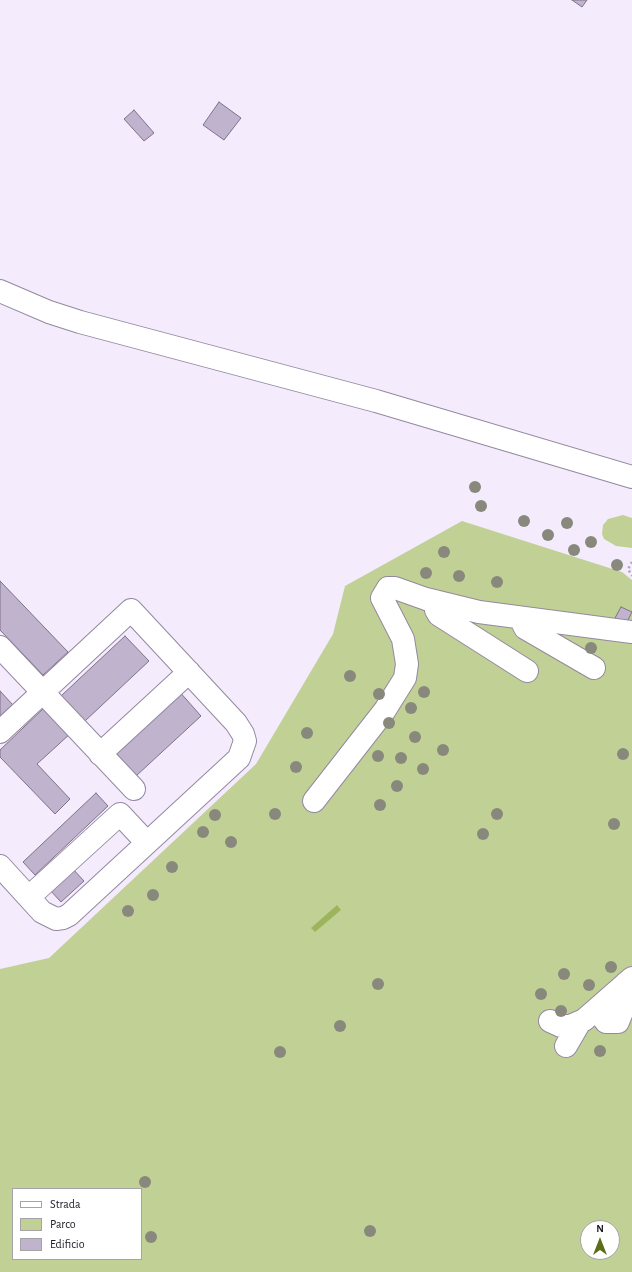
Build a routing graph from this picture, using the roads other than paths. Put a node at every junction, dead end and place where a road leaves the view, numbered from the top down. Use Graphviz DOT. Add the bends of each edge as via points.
graph roads {
  1 [pos="0,291"];
  2 [pos="627,475"];
  3 [pos="632,494"];
  4 [pos="435,601"];
  5 [pos="523,618"];
  6 [pos="632,632"];
  7 [pos="0,647"];
  8 [pos="594,668"];
  9 [pos="527,671"];
  10 [pos="189,672"];
  11 [pos="42,693"];
  12 [pos="0,732"];
  13 [pos="100,754"];
  14 [pos="134,789"];
  15 [pos="314,801"];
  16 [pos="147,843"];
  17 [pos="0,866"];
  18 [pos="29,897"];
  19 [pos="629,980"];
  20 [pos="550,1021"];
  21 [pos="580,1022"];
  22 [pos="566,1046"];
  1 -- 2 [label="street" via="80,322 376,401"];
  2 -- 3 [label="street" via="627,487"];
  4 -- 5 [label="street" via="479,612"];
  4 -- 9 [label="street" via="439,615"];
  4 -- 15 [label="street" via="395,588 388,588 385,592 382,598 403,640 406,653 405,678 385,710"];
  5 -- 6 [label="street"];
  5 -- 8 [label="street" via="526,628"];
  7 -- 11 [label="street"];
  10 -- 11 [label="street" via="131,610"];
  10 -- 13 [label="street"];
  10 -- 16 [label="street" via="240,728 245,741 243,751 239,758"];
  11 -- 12 [label="street"];
  11 -- 13 [label="street"];
  13 -- 14 [label="street"];
  16 -- 18 [label="street" via="70,915 56,919 49,917"];
  16 -- 18 [label="street" via="120,814"];
  17 -- 18 [label="street"];
  19 -- 21 [label="street"];
  20 -- 21 [label="street" via="561,1026"];
  21 -- 22 [label="street"];
}
